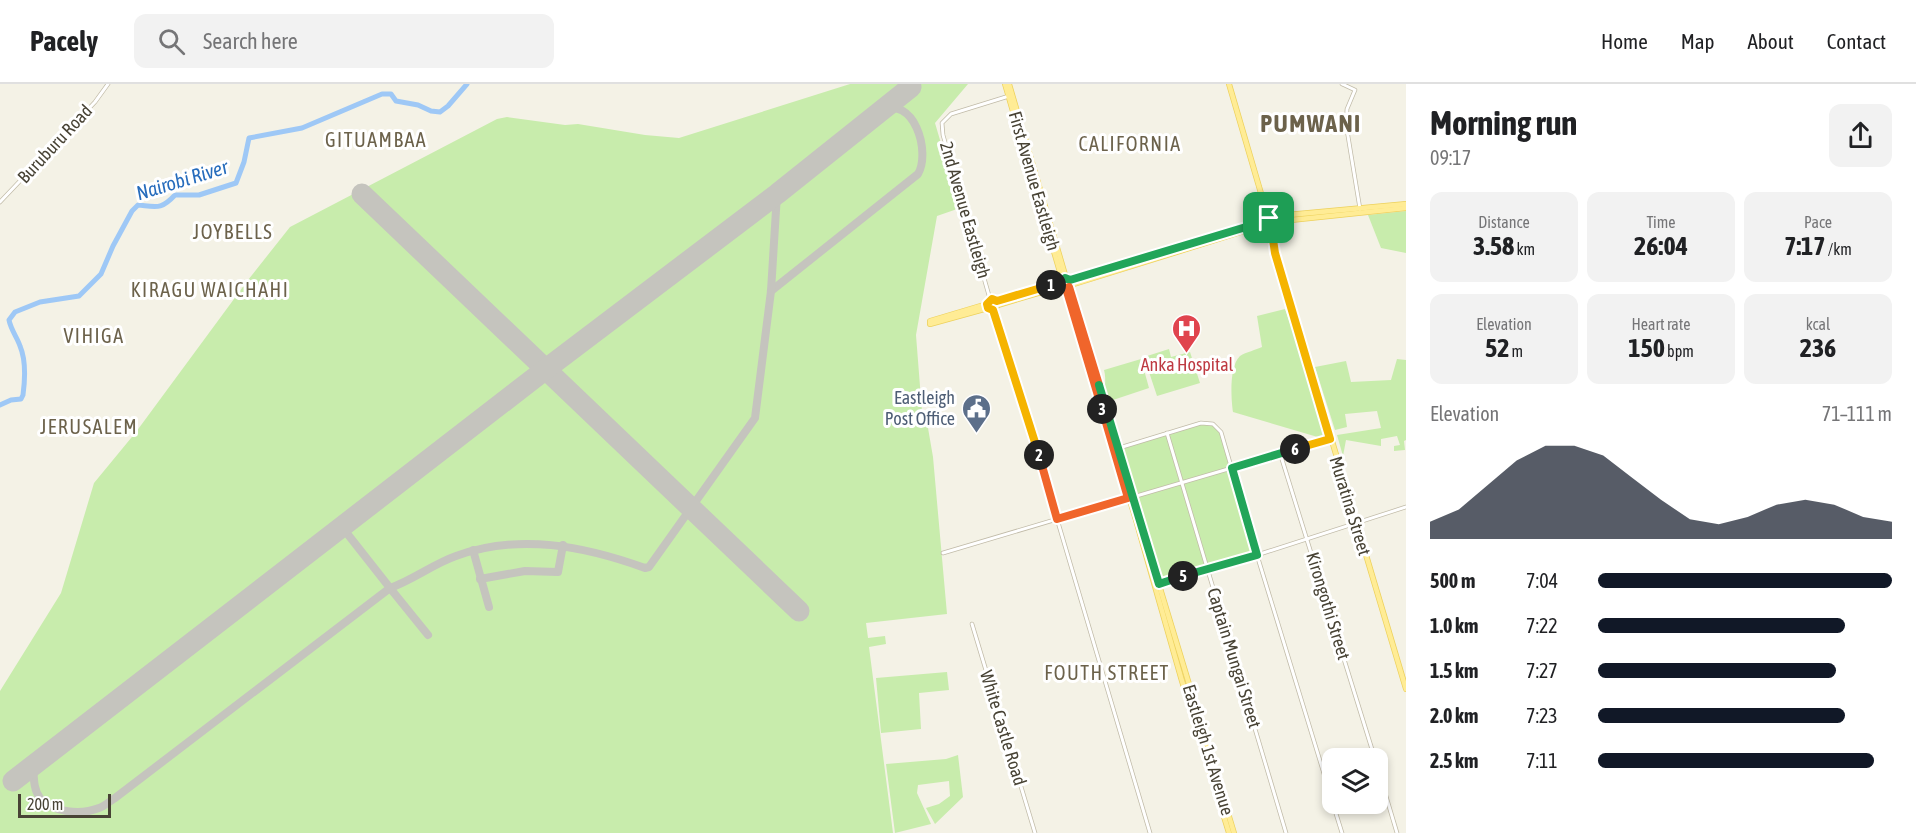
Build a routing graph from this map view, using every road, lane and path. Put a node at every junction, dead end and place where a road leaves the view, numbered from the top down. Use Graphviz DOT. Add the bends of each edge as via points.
graph roads {
  1 [pos="108,84"];
  2 [pos="1007,84"];
  3 [pos="1229,84"];
  4 [pos="1342,84"];
  5 [pos="1009,96"];
  6 [pos="0,202"];
  7 [pos="1406,206"];
  8 [pos="1360,209"];
  9 [pos="1267,223"];
  10 [pos="1066,283"];
  11 [pos="997,303"];
  12 [pos="990,305"];
  13 [pos="1167,433"];
  14 [pos="1330,439"];
  15 [pos="1119,448"];
  16 [pos="1280,453"];
  17 [pos="1232,468"];
  18 [pos="1182,483"];
  19 [pos="1131,497"];
  20 [pos="1406,507"];
  21 [pos="1057,519"];
  22 [pos="1355,523"];
  23 [pos="1307,538"];
  24 [pos="943,553"];
  25 [pos="1257,555"];
  26 [pos="1207,569"];
  27 [pos="1159,584"];
  28 [pos="972,624"];
  29 [pos="1406,689"];
  30 [pos="1372,748"];
  31 [pos="1322,766"];
  32 [pos="1388,803"];
  33 [pos="1336,814"];
  34 [pos="1035,833"];
  35 [pos="1150,833"];
  36 [pos="1229,833"];
  37 [pos="1234,833"];
  38 [pos="1286,833"];
  39 [pos="1342,833"];
  40 [pos="1397,833"];
  1 -- 6 [label="street, Buruburu Road"];
  2 -- 5 [label="main road, First Avenue Eastleigh"];
  2 -- 10 [label="main road, First Avenue Eastleigh"];
  3 -- 9 [label="main road, Muratina Street"];
  4 -- 8 [label="street" via="1355,90 1346,124"];
  5 -- 10 [label="main road, First Avenue Eastleigh"];
  5 -- 12 [label="street, 2nd Avenue Eastleigh" via="951,114 942,123"];
  7 -- 8 [label="main road"];
  7 -- 9 [label="main road"];
  8 -- 9 [label="main road"];
  9 -- 10 [label="main road"];
  9 -- 14 [label="main road, Muratina Street"];
  10 -- 11 [label="main road"];
  10 -- 15 [label="main road, Eastleigh 1st Avenue"];
  10 -- 19 [label="main road, Eastleigh 1st Avenue"];
  11 -- 12 [label="main road"];
  11 -- 12 [label="main road"];
  12 -- 12 [label="main road" via="930,324 930,321"];
  12 -- 21 [label="street, 2nd Avenue Eastleigh"];
  13 -- 15 [label="street"];
  13 -- 17 [label="street" via="1213,424 1225,441"];
  13 -- 18 [label="street, Captain Mungai Street"];
  14 -- 16 [label="street"];
  14 -- 22 [label="main road, Muratina Street"];
  15 -- 19 [label="main road, Eastleigh 1st Avenue"];
  16 -- 17 [label="street"];
  16 -- 23 [label="street, Kirongothi Street"];
  17 -- 18 [label="street"];
  17 -- 25 [label="street"];
  18 -- 19 [label="street"];
  18 -- 26 [label="street, Captain Mungai Street"];
  19 -- 21 [label="street"];
  19 -- 27 [label="main road, Eastleigh 1st Avenue"];
  19 -- 36 [label="main road, Eastleigh 1st Avenue"];
  20 -- 22 [label="street"];
  21 -- 24 [label="street"];
  21 -- 35 [label="street, 2nd Avenue Eastleigh"];
  22 -- 23 [label="street"];
  22 -- 29 [label="main road, Muratina Street"];
  23 -- 25 [label="street"];
  23 -- 30 [label="street, Kirongothi Street"];
  25 -- 26 [label="street"];
  25 -- 31 [label="street"];
  26 -- 27 [label="street"];
  26 -- 38 [label="street, Captain Mungai Street"];
  27 -- 37 [label="main road, Eastleigh 1st Avenue"];
  28 -- 34 [label="street, White Castle Road"];
  32 -- 40 [label="street"];
  33 -- 39 [label="street"];
}
